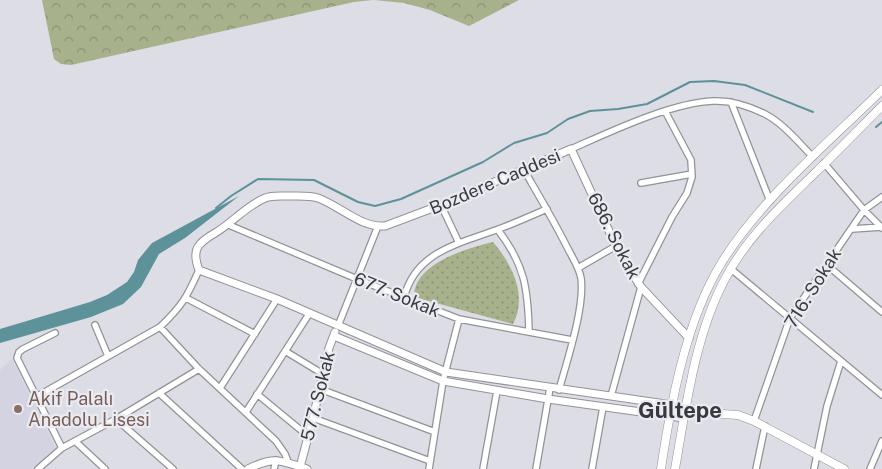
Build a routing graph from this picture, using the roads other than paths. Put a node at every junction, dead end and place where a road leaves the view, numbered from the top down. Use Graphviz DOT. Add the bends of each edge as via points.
graph roads {
  1 [pos="882,90"];
  2 [pos="731,102"];
  3 [pos="882,106"];
  4 [pos="665,111"];
  5 [pos="571,149"];
  6 [pos="814,157"];
  7 [pos="824,164"];
  8 [pos="524,170"];
  9 [pos="692,174"];
  10 [pos="641,183"];
  11 [pos="882,197"];
  12 [pos="770,201"];
  13 [pos="441,205"];
  14 [pos="547,209"];
  15 [pos="864,210"];
  16 [pos="229,225"];
  17 [pos="378,226"];
  18 [pos="882,227"];
  19 [pos="852,229"];
  20 [pos="498,230"];
  21 [pos="459,243"];
  22 [pos="616,246"];
  23 [pos="827,265"];
  24 [pos="578,268"];
  25 [pos="731,269"];
  26 [pos="199,270"];
  27 [pos="358,279"];
  28 [pos="640,285"];
  29 [pos="186,298"];
  30 [pos="404,298"];
  31 [pos="277,299"];
  32 [pos="882,312"];
  33 [pos="309,314"];
  34 [pos="790,318"];
  35 [pos="458,319"];
  36 [pos="95,325"];
  37 [pos="338,326"];
  38 [pos="160,327"];
  39 [pos="528,332"];
  40 [pos="55,333"];
  41 [pos="254,334"];
  42 [pos="334,336"];
  43 [pos="689,338"];
  44 [pos="572,340"];
  45 [pos="285,351"];
  46 [pos="108,356"];
  47 [pos="841,361"];
  48 [pos="199,369"];
  49 [pos="446,372"];
  50 [pos="324,374"];
  51 [pos="444,381"];
  52 [pos="220,388"];
  53 [pos="550,388"];
  54 [pos="320,389"];
  55 [pos="559,390"];
  56 [pos="497,391"];
  57 [pos="159,393"];
  58 [pos="257,394"];
  59 [pos="611,396"];
  60 [pos="882,396"];
  61 [pos="36,397"];
  62 [pos="548,399"];
  63 [pos="672,405"];
  64 [pos="603,407"];
  65 [pos="686,408"];
  66 [pos="246,412"];
  67 [pos="706,413"];
  68 [pos="669,416"];
  69 [pos="314,418"];
  70 [pos="684,418"];
  71 [pos="116,419"];
  72 [pos="754,421"];
  73 [pos="765,426"];
  74 [pos="435,432"];
  75 [pos="308,436"];
  76 [pos="882,441"];
  77 [pos="76,442"];
  78 [pos="62,448"];
  79 [pos="817,455"];
  80 [pos="276,460"];
  81 [pos="430,461"];
  82 [pos="288,462"];
  83 [pos="303,468"];
  84 [pos="38,469"];
  85 [pos="105,469"];
  86 [pos="174,469"];
  87 [pos="242,469"];
  88 [pos="248,469"];
  89 [pos="274,469"];
  90 [pos="429,469"];
  91 [pos="483,469"];
  92 [pos="536,469"];
  93 [pos="592,469"];
  94 [pos="660,469"];
  95 [pos="675,469"];
  96 [pos="756,469"];
  97 [pos="814,469"];
  98 [pos="844,469"];
  99 [pos="870,469"];
  1 -- 6 [label="main road"];
  2 -- 4 [label="street, Bozdere Caddesi" via="713,101"];
  2 -- 6 [label="street, Bozdere Caddesi" via="766,115"];
  2 -- 12 [label="street"];
  3 -- 7 [label="main road"];
  4 -- 5 [label="street, Bozdere Caddesi"];
  4 -- 9 [label="street" via="691,160"];
  5 -- 8 [label="street, Bozdere Caddesi"];
  5 -- 22 [label="street, 686. Sokak"];
  6 -- 12 [label="main road"];
  7 -- 15 [label="street"];
  7 -- 25 [label="main road" via="763,224"];
  8 -- 13 [label="street, Bozdere Caddesi"];
  8 -- 14 [label="street"];
  9 -- 10 [label="street"];
  9 -- 28 [label="street" via="686,193"];
  11 -- 15 [label="street, 716. Sokak"];
  12 -- 43 [label="main road" via="721,264"];
  13 -- 17 [label="street, Bozdere Caddesi" via="395,223"];
  13 -- 21 [label="street"];
  14 -- 20 [label="street"];
  14 -- 24 [label="street"];
  15 -- 18 [label="street"];
  15 -- 19 [label="street, 716. Sokak"];
  16 -- 17 [label="street" via="263,199 301,196 318,198 354,218"];
  16 -- 26 [label="street" via="198,246 195,255"];
  16 -- 27 [label="street, 677. Sokak"];
  17 -- 27 [label="street"];
  18 -- 19 [label="street"];
  19 -- 23 [label="street, 716. Sokak"];
  20 -- 21 [label="street"];
  20 -- 39 [label="street" via="523,274 528,296"];
  21 -- 30 [label="street" via="437,253 417,269"];
  22 -- 24 [label="street"];
  22 -- 28 [label="street, 686. Sokak"];
  23 -- 32 [label="street"];
  23 -- 34 [label="street, 716. Sokak"];
  24 -- 44 [label="street" via="582,292"];
  25 -- 34 [label="street"];
  25 -- 65 [label="main road" via="708,319 689,385"];
  26 -- 29 [label="street"];
  26 -- 31 [label="street"];
  27 -- 30 [label="street, 677. Sokak"];
  27 -- 37 [label="street"];
  28 -- 43 [label="street, 686. Sokak"];
  28 -- 59 [label="street"];
  29 -- 38 [label="street"];
  29 -- 41 [label="street"];
  30 -- 35 [label="street, 677. Sokak"];
  31 -- 33 [label="street"];
  31 -- 41 [label="street"];
  33 -- 37 [label="street"];
  33 -- 45 [label="street"];
  34 -- 47 [label="street"];
  34 -- 72 [label="street, 716. Sokak"];
  35 -- 39 [label="street, 677. Sokak"];
  35 -- 49 [label="street"];
  36 -- 46 [label="street"];
  37 -- 42 [label="street, 577. Sokak"];
  37 -- 49 [label="street"];
  38 -- 46 [label="street"];
  38 -- 48 [label="street"];
  39 -- 44 [label="street, 677. Sokak"];
  40 -- 61 [label="street" via="23,349 18,356"];
  41 -- 52 [label="street"];
  42 -- 50 [label="street, 577. Sokak"];
  42 -- 51 [label="street"];
  43 -- 63 [label="main road"];
  44 -- 55 [label="street"];
  45 -- 50 [label="street"];
  45 -- 58 [label="street"];
  46 -- 61 [label="street"];
  47 -- 60 [label="street"];
  47 -- 79 [label="street"];
  48 -- 52 [label="street"];
  48 -- 57 [label="street"];
  49 -- 51 [label="street"];
  49 -- 53 [label="street"];
  50 -- 54 [label="street, 577. Sokak"];
  51 -- 56 [label="street"];
  51 -- 74 [label="street"];
  52 -- 66 [label="street"];
  53 -- 55 [label="street"];
  53 -- 62 [label="street"];
  54 -- 69 [label="street, 577. Sokak"];
  54 -- 74 [label="street"];
  55 -- 59 [label="street"];
  56 -- 62 [label="street"];
  56 -- 91 [label="street"];
  57 -- 71 [label="street"];
  57 -- 87 [label="street"];
  58 -- 66 [label="street"];
  58 -- 75 [label="street"];
  59 -- 63 [label="street"];
  61 -- 78 [label="street"];
  62 -- 64 [label="street"];
  62 -- 92 [label="street"];
  63 -- 65 [label="street"];
  63 -- 68 [label="main road"];
  64 -- 68 [label="street"];
  64 -- 93 [label="street"];
  65 -- 67 [label="main road"];
  65 -- 70 [label="main road"];
  66 -- 82 [label="street" via="276,441"];
  67 -- 70 [label="main road"];
  67 -- 72 [label="main road" via="738,415"];
  68 -- 70 [label="street"];
  68 -- 94 [label="main road"];
  69 -- 75 [label="street, 577. Sokak"];
  69 -- 81 [label="street"];
  70 -- 95 [label="main road"];
  71 -- 77 [label="street"];
  71 -- 86 [label="street"];
  72 -- 73 [label="main road"];
  73 -- 79 [label="main road"];
  73 -- 96 [label="street"];
  74 -- 81 [label="street"];
  75 -- 83 [label="street, 577. Sokak"];
  76 -- 99 [label="street"];
  77 -- 78 [label="street"];
  77 -- 85 [label="street"];
  78 -- 84 [label="street"];
  79 -- 97 [label="street"];
  79 -- 98 [label="main road"];
  80 -- 82 [label="street"];
  80 -- 88 [label="street"];
  80 -- 89 [label="street"];
  81 -- 90 [label="street"];
  82 -- 83 [label="street"];
}
